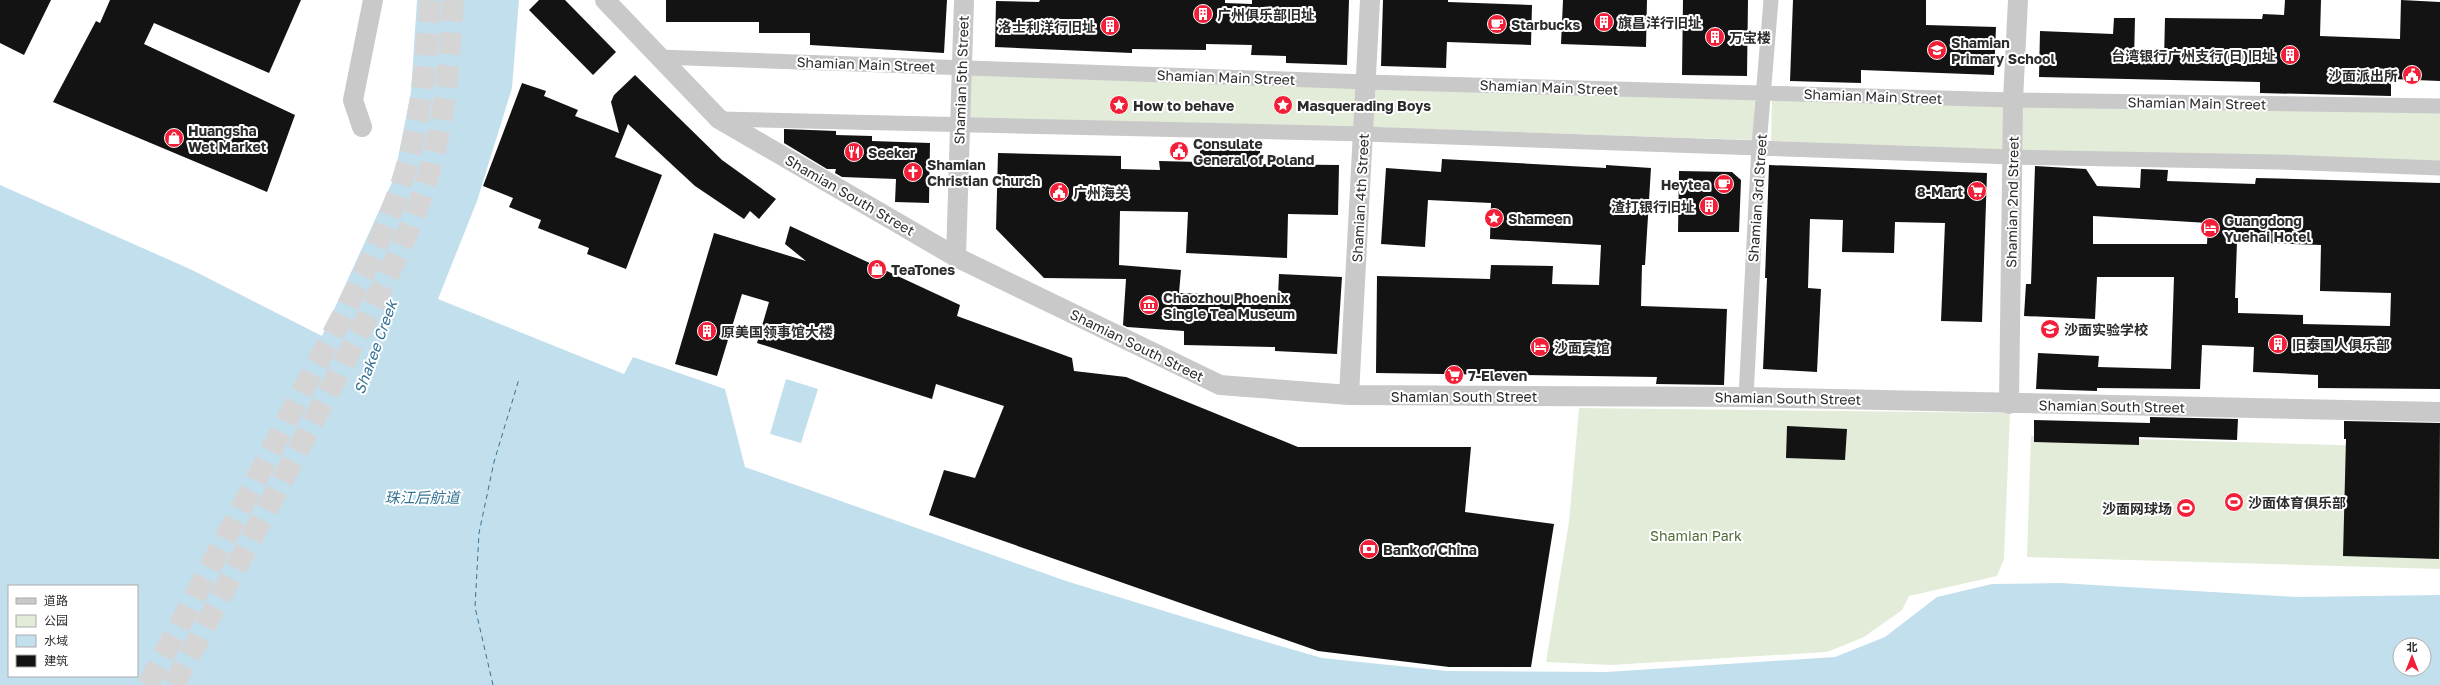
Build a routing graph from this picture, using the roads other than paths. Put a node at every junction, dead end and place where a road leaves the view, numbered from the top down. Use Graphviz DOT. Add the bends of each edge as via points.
graph roads {
  1 [pos="373,0"];
  2 [pos="605,0"];
  3 [pos="964,0"];
  4 [pos="1370,0"];
  5 [pos="1771,0"];
  6 [pos="2018,0"];
  7 [pos="659,57"];
  8 [pos="961,67"];
  9 [pos="1366,82"];
  10 [pos="1765,93"];
  11 [pos="2013,100"];
  12 [pos="2440,106"];
  13 [pos="719,119"];
  14 [pos="959,124"];
  15 [pos="362,127"];
  16 [pos="1364,134"];
  17 [pos="1759,146"];
  18 [pos="2012,156"];
  19 [pos="2440,168"];
  20 [pos="956,257"];
  21 [pos="1349,396"];
  22 [pos="1746,397"];
  23 [pos="2009,404"];
  24 [pos="2440,412"];
  1 -- 15 [label="street" via="353,100"];
  2 -- 7 [label="street, Shamian South Street"];
  3 -- 8 [label="street, Shamian 5th Street"];
  4 -- 9 [label="street, Shamian 4th Street"];
  5 -- 10 [label="street, Shamian 3rd Street"];
  6 -- 11 [label="street, Shamian 2nd Street"];
  7 -- 8 [label="street, Shamian Main Street"];
  7 -- 13 [label="street, Shamian South Street"];
  8 -- 9 [label="street, Shamian Main Street"];
  8 -- 14 [label="street, Shamian 5th Street"];
  9 -- 10 [label="street, Shamian Main Street"];
  9 -- 16 [label="street, Shamian 4th Street"];
  10 -- 11 [label="street, Shamian Main Street"];
  10 -- 17 [label="street, Shamian 3rd Street"];
  11 -- 12 [label="street, Shamian Main Street"];
  11 -- 18 [label="street, Shamian 2nd Street"];
  13 -- 14 [label="street"];
  13 -- 20 [label="street, Shamian South Street"];
  14 -- 16 [label="street"];
  14 -- 20 [label="street, Shamian 5th Street"];
  16 -- 17 [label="street"];
  16 -- 21 [label="street, Shamian 4th Street"];
  17 -- 18 [label="street"];
  17 -- 22 [label="street, Shamian 3rd Street"];
  18 -- 19 [label="street"];
  18 -- 23 [label="street, Shamian 2nd Street"];
  20 -- 21 [label="street, Shamian South Street" via="1220,385"];
  21 -- 22 [label="street, Shamian South Street"];
  22 -- 23 [label="street, Shamian South Street"];
  23 -- 24 [label="street, Shamian South Street"];
}
